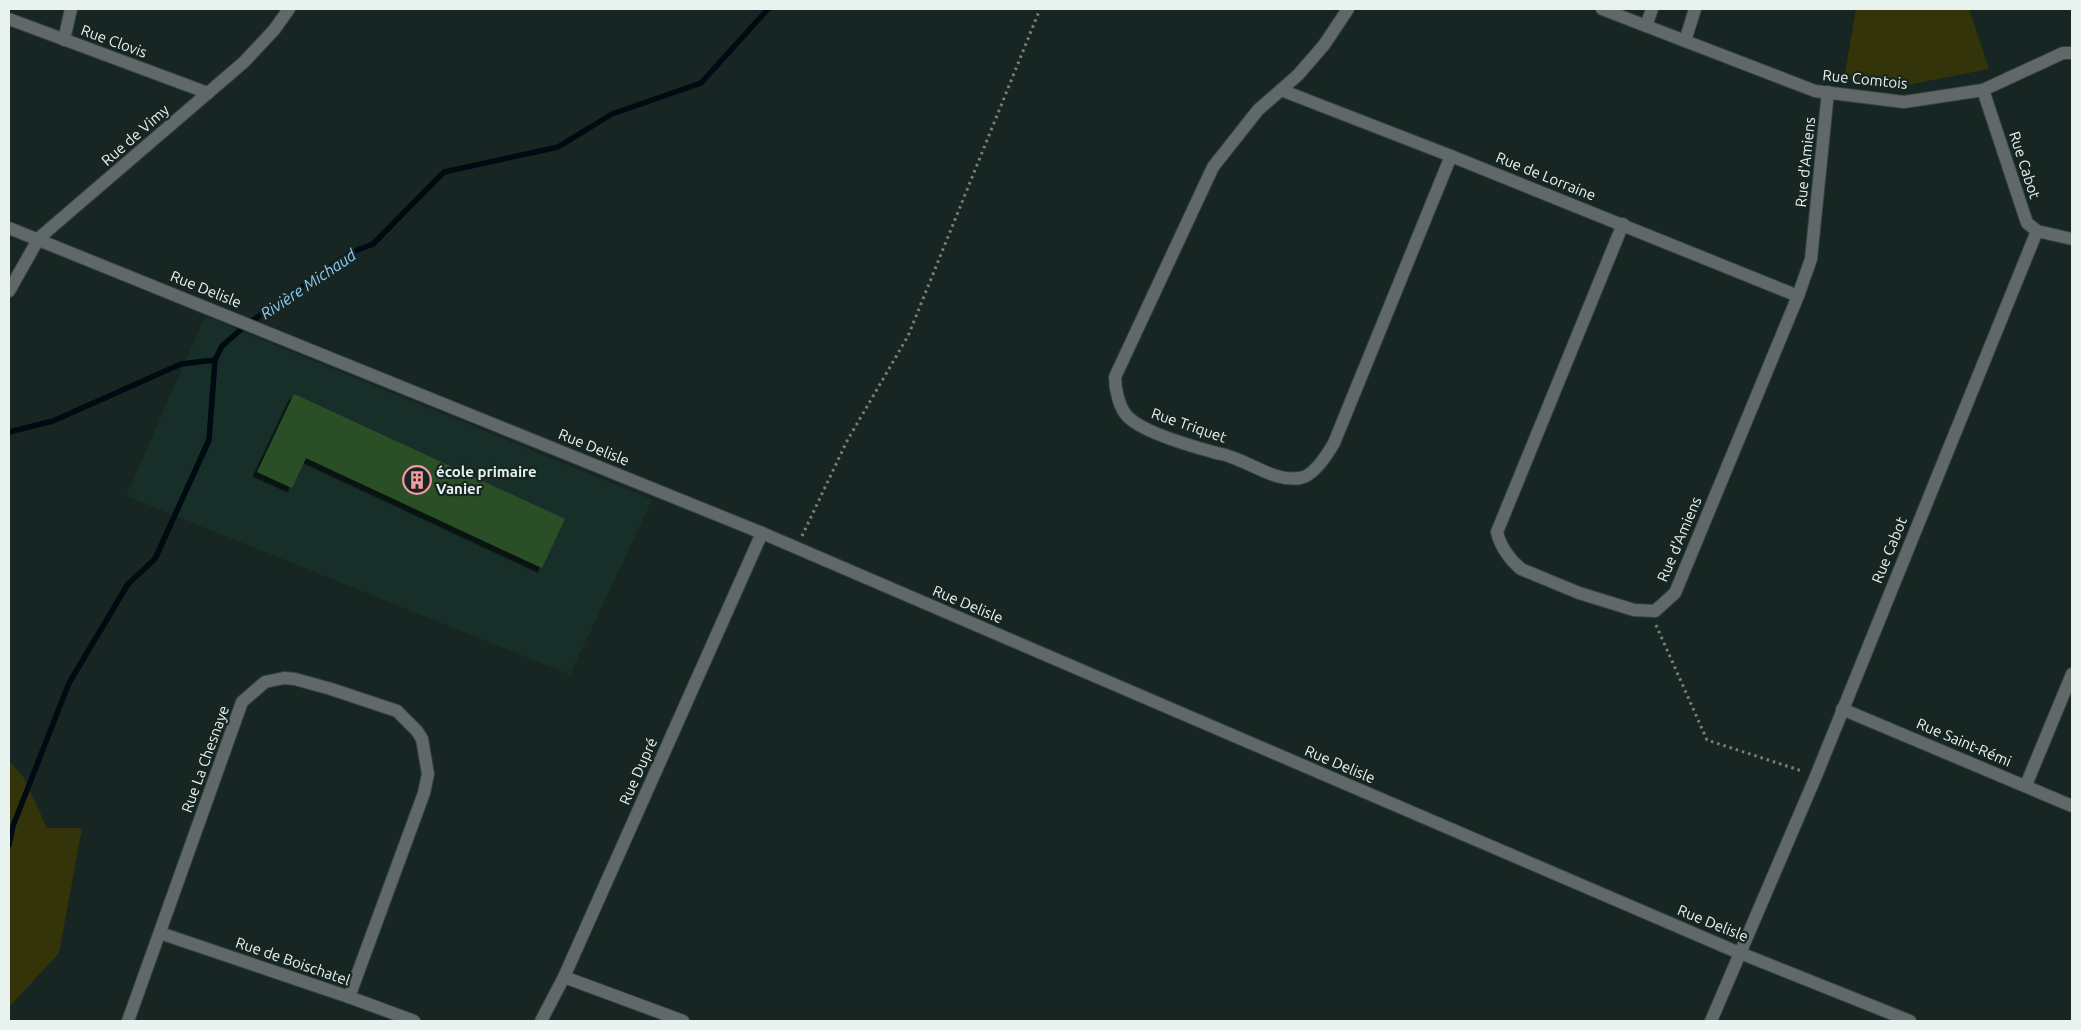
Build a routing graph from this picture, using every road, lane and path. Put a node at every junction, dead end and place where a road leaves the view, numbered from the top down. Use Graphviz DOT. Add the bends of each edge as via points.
graph roads {
  1 [pos="71,9"];
  2 [pos="289,9"];
  3 [pos="1040,9"];
  4 [pos="1348,9"];
  5 [pos="1602,9"];
  6 [pos="1652,9"];
  7 [pos="1695,9"];
  8 [pos="9,19"];
  9 [pos="1646,26"];
  10 [pos="64,40"];
  11 [pos="1685,41"];
  12 [pos="2072,53"];
  13 [pos="1281,90"];
  14 [pos="1983,90"];
  15 [pos="1828,92"];
  16 [pos="208,93"];
  17 [pos="1451,156"];
  18 [pos="1623,224"];
  19 [pos="9,228"];
  20 [pos="2037,231"];
  21 [pos="39,238"];
  22 [pos="2072,239"];
  23 [pos="9,290"];
  24 [pos="1798,296"];
  25 [pos="762,533"];
  26 [pos="796,548"];
  27 [pos="1649,610"];
  28 [pos="2072,674"];
  29 [pos="1842,709"];
  30 [pos="1816,776"];
  31 [pos="2026,785"];
  32 [pos="2072,806"];
  33 [pos="160,933"];
  34 [pos="1740,952"];
  35 [pos="564,977"];
  36 [pos="349,997"];
  37 [pos="128,1021"];
  38 [pos="414,1021"];
  39 [pos="542,1021"];
  40 [pos="683,1021"];
  41 [pos="1711,1021"];
  42 [pos="1910,1021"];
  1 -- 10 [label="street"];
  2 -- 16 [label="street, Rue de Vimy" via="244,62"];
  3 -- 26 [label="path" via="908,336 847,441"];
  4 -- 13 [label="street, Rue Triquet" via="1324,45"];
  5 -- 9 [label="street, Rue Comtois"];
  6 -- 9 [label="street"];
  7 -- 11 [label="street"];
  8 -- 10 [label="street, Rue Clovis"];
  9 -- 11 [label="street, Rue Comtois"];
  10 -- 16 [label="street, Rue Clovis"];
  11 -- 15 [label="street, Rue Comtois" via="1815,91"];
  12 -- 14 [label="street, Rue Comtois" via="2063,53"];
  13 -- 17 [label="street, Rue de Lorraine"];
  13 -- 17 [label="street, Rue Triquet" via="1258,110 1213,167 1115,378 1115,388 1127,416 1142,427 1230,456 1283,478 1308,476 1334,443"];
  14 -- 15 [label="street, Rue Comtois" via="1904,102"];
  14 -- 20 [label="street, Rue Cabot" via="2026,223"];
  15 -- 24 [label="street, Rue d'Amiens" via="1811,259"];
  16 -- 21 [label="street, Rue de Vimy"];
  17 -- 18 [label="street, Rue de Lorraine"];
  18 -- 24 [label="street, Rue de Lorraine"];
  18 -- 27 [label="street" via="1497,532 1499,541 1521,568 1578,593 1634,610"];
  19 -- 21 [label="street, Rue Delisle"];
  20 -- 22 [label="street"];
  20 -- 29 [label="street, Rue Cabot"];
  21 -- 23 [label="street, Rue de Vimy"];
  21 -- 25 [label="street, Rue Delisle"];
  24 -- 27 [label="street, Rue d'Amiens" via="1675,593 1655,611"];
  25 -- 26 [label="street, Rue Delisle"];
  25 -- 35 [label="street, Rue Dupré"];
  26 -- 34 [label="street, Rue Delisle"];
  27 -- 30 [label="path" via="1707,740"];
  28 -- 31 [label="street"];
  29 -- 30 [label="street, Rue Cabot"];
  29 -- 31 [label="street, Rue Saint-Rémi"];
  30 -- 34 [label="street, Rue Cabot"];
  31 -- 32 [label="street, Rue Saint-Rémi"];
  33 -- 36 [label="street, Rue de Boischatel"];
  33 -- 36 [label="street, Rue La Chesnaye" via="242,702 265,682 284,678 374,702 397,711 417,731 422,739 428,774 424,793"];
  33 -- 37 [label="street, Rue La Chesnaye"];
  34 -- 41 [label="street, Rue Cabot"];
  34 -- 42 [label="street, Rue Delisle"];
  35 -- 39 [label="street, Rue Dupré"];
  35 -- 40 [label="street"];
  36 -- 38 [label="street, Rue de Boischatel"];
}
